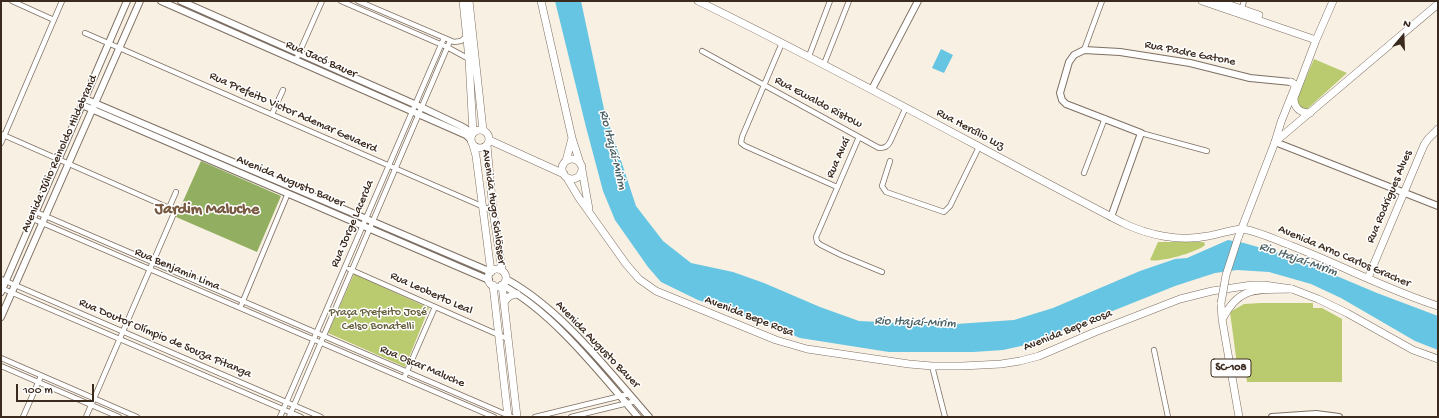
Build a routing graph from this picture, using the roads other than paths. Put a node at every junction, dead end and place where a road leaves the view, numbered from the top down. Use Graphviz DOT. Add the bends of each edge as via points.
graph roads {
  1 [pos="12,1"];
  2 [pos="62,1"];
  3 [pos="127,1"];
  4 [pos="140,1"];
  5 [pos="161,1"];
  6 [pos="181,1"];
  7 [pos="322,1"];
  8 [pos="341,1"];
  9 [pos="358,1"];
  10 [pos="463,1"];
  11 [pos="469,1"];
  12 [pos="541,1"];
  13 [pos="698,1"];
  14 [pos="830,1"];
  15 [pos="849,1"];
  16 [pos="918,1"];
  17 [pos="1102,1"];
  18 [pos="1202,1"];
  19 [pos="1218,1"];
  20 [pos="1244,1"];
  21 [pos="1333,1"];
  22 [pos="1438,4"];
  23 [pos="1241,11"];
  24 [pos="396,17"];
  25 [pos="54,20"];
  26 [pos="393,23"];
  27 [pos="85,33"];
  28 [pos="467,36"];
  29 [pos="444,38"];
  30 [pos="1317,38"];
  31 [pos="450,41"];
  32 [pos="109,43"];
  33 [pos="782,43"];
  34 [pos="441,44"];
  35 [pos="447,47"];
  36 [pos="119,48"];
  37 [pos="1084,50"];
  38 [pos="702,51"];
  39 [pos="299,53"];
  40 [pos="809,56"];
  41 [pos="1310,57"];
  42 [pos="469,59"];
  43 [pos="296,60"];
  44 [pos="824,64"];
  45 [pos="354,77"];
  46 [pos="1291,82"];
  47 [pos="351,85"];
  48 [pos="764,85"];
  49 [pos="283,90"];
  50 [pos="872,90"];
  51 [pos="85,99"];
  52 [pos="95,103"];
  53 [pos="415,104"];
  54 [pos="82,105"];
  55 [pos="422,107"];
  56 [pos="906,107"];
  57 [pos="92,109"];
  58 [pos="412,112"];
  59 [pos="1310,113"];
  60 [pos="272,114"];
  61 [pos="418,114"];
  62 [pos="1105,118"];
  63 [pos="1438,129"];
  64 [pos="483,130"];
  65 [pos="163,132"];
  66 [pos="1142,133"];
  67 [pos="3,135"];
  68 [pos="859,137"];
  69 [pos="160,138"];
  70 [pos="472,138"];
  71 [pos="572,138"];
  72 [pos="488,142"];
  73 [pos="1275,142"];
  74 [pos="1,143"];
  75 [pos="979,147"];
  76 [pos="1207,152"];
  77 [pos="216,154"];
  78 [pos="59,160"];
  79 [pos="890,161"];
  80 [pos="213,162"];
  81 [pos="564,162"];
  82 [pos="68,164"];
  83 [pos="389,165"];
  84 [pos="542,165"];
  85 [pos="581,166"];
  86 [pos="396,168"];
  87 [pos="1084,173"];
  88 [pos="566,176"];
  89 [pos="837,187"];
  90 [pos="176,192"];
  91 [pos="288,193"];
  92 [pos="1404,193"];
  93 [pos="312,196"];
  94 [pos="327,202"];
  95 [pos="310,203"];
  96 [pos="483,206"];
  97 [pos="1438,206"];
  98 [pos="169,208"];
  99 [pos="324,209"];
  100 [pos="493,211"];
  101 [pos="36,212"];
  102 [pos="589,212"];
  103 [pos="45,216"];
  104 [pos="1111,217"];
  105 [pos="33,218"];
  106 [pos="366,218"];
  107 [pos="373,221"];
  108 [pos="42,223"];
  109 [pos="363,226"];
  110 [pos="370,228"];
  111 [pos="1242,228"];
  112 [pos="100,239"];
  113 [pos="97,246"];
  114 [pos="430,246"];
  115 [pos="427,253"];
  116 [pos="153,262"];
  117 [pos="345,267"];
  118 [pos="150,269"];
  119 [pos="352,270"];
  120 [pos="502,270"];
  121 [pos="491,272"];
  122 [pos="882,272"];
  123 [pos="1368,278"];
  124 [pos="506,279"];
  125 [pos="3,280"];
  126 [pos="199,282"];
  127 [pos="491,282"];
  128 [pos="15,285"];
  129 [pos="502,285"];
  130 [pos="2,289"];
  131 [pos="196,289"];
  132 [pos="1292,289"];
  133 [pos="12,292"];
  134 [pos="517,294"];
  135 [pos="242,301"];
  136 [pos="56,302"];
  137 [pos="504,303"];
  138 [pos="1438,306"];
  139 [pos="435,307"];
  140 [pos="240,308"];
  141 [pos="53,310"];
  142 [pos="83,314"];
  143 [pos="557,316"];
  144 [pos="1,317"];
  145 [pos="284,319"];
  146 [pos="1222,319"];
  147 [pos="80,322"];
  148 [pos="551,322"];
  149 [pos="281,325"];
  150 [pos="123,331"];
  151 [pos="316,333"];
  152 [pos="499,335"];
  153 [pos="324,336"];
  154 [pos="120,339"];
  155 [pos="314,339"];
  156 [pos="508,339"];
  157 [pos="321,342"];
  158 [pos="342,344"];
  159 [pos="589,349"];
  160 [pos="339,350"];
  161 [pos="1154,350"];
  162 [pos="583,354"];
  163 [pos="1,358"];
  164 [pos="1438,359"];
  165 [pos="194,362"];
  166 [pos="1,366"];
  167 [pos="932,366"];
  168 [pos="191,370"];
  169 [pos="407,372"];
  170 [pos="41,376"];
  171 [pos="404,378"];
  172 [pos="237,381"];
  173 [pos="38,382"];
  174 [pos="234,388"];
  175 [pos="446,389"];
  176 [pos="629,394"];
  177 [pos="444,395"];
  178 [pos="620,396"];
  179 [pos="94,399"];
  180 [pos="636,401"];
  181 [pos="287,402"];
  182 [pos="627,404"];
  183 [pos="91,405"];
  184 [pos="294,405"];
  185 [pos="568,409"];
  186 [pos="283,410"];
  187 [pos="290,415"];
  188 [pos="509,416"];
  189 [pos="23,417"];
  190 [pos="86,417"];
  191 [pos="119,417"];
  192 [pos="137,417"];
  193 [pos="280,417"];
  194 [pos="301,417"];
  195 [pos="321,417"];
  196 [pos="494,417"];
  197 [pos="517,417"];
  198 [pos="535,417"];
  199 [pos="571,417"];
  200 [pos="638,417"];
  201 [pos="649,417"];
  202 [pos="945,417"];
  203 [pos="1168,417"];
  204 [pos="1239,417"];
  205 [pos="1272,417"];
  206 [pos="1339,417"];
  1 -- 25 [label="street"];
  2 -- 25 [label="street"];
  3 -- 32 [label="street, Avenida Júlio Reinoldo Hildebrand"];
  4 -- 36 [label="street, Avenida Júlio Reinoldo Hildebrand"];
  5 -- 43 [label="street, Rua Jacó Bauer"];
  6 -- 39 [label="street, Rua Jacó Bauer"];
  7 -- 39 [label="street"];
  8 -- 26 [label="street"];
  9 -- 24 [label="street"];
  10 -- 28 [label="main road, Avenida Hugo Schlösser"];
  11 -- 64 [label="main road"];
  12 -- 71 [label="main road, Avenida Bepe Rosa"];
  13 -- 33 [label="main road, Rua Hercílio Luz"];
  14 -- 40 [label="street"];
  15 -- 44 [label="street"];
  16 -- 50 [label="street"];
  17 -- 37 [label="street"];
  18 -- 23 [label="main road"];
  19 -- 23 [label="main road"];
  20 -- 23 [label="street"];
  21 -- 30 [label="main road"];
  22 -- 59 [label="main road"];
  23 -- 30 [label="main road"];
  24 -- 26 [label="street"];
  24 -- 29 [label="street"];
  25 -- 67 [label="street"];
  26 -- 34 [label="street"];
  27 -- 32 [label="street, Rua Prefeito Victor Ademar Gevaerd"];
  28 -- 31 [label="street" via="461,41"];
  28 -- 42 [label="main road, Avenida Hugo Schlösser"];
  29 -- 31 [label="street"];
  29 -- 34 [label="street, Rua Jorge Lacerda"];
  30 -- 41 [label="main road"];
  31 -- 35 [label="street, Rua Jorge Lacerda"];
  32 -- 36 [label="street, Rua Prefeito Victor Ademar Gevaerd"];
  32 -- 51 [label="street, Avenida Júlio Reinoldo Hildebrand"];
  33 -- 40 [label="main road, Rua Hercílio Luz"];
  33 -- 48 [label="street"];
  34 -- 35 [label="street"];
  34 -- 53 [label="street, Rua Jorge Lacerda"];
  35 -- 42 [label="street"];
  35 -- 55 [label="street, Rua Jorge Lacerda"];
  36 -- 52 [label="street, Avenida Júlio Reinoldo Hildebrand"];
  36 -- 60 [label="street, Rua Prefeito Victor Ademar Gevaerd"];
  37 -- 46 [label="street, Rua Padre Gatone" via="1136,54 1250,78"];
  37 -- 62 [label="street" via="1071,58 1060,98 1066,104"];
  38 -- 48 [label="street, Rua Ewaldo Ristow"];
  39 -- 43 [label="street"];
  39 -- 45 [label="street, Rua Jacó Bauer"];
  40 -- 44 [label="main road, Rua Hercílio Luz"];
  41 -- 46 [label="main road" via="1297,80"];
  41 -- 59 [label="main road" via="1294,101 1298,110"];
  42 -- 70 [label="main road, Avenida Hugo Schlösser"];
  43 -- 47 [label="street, Rua Jacó Bauer"];
  44 -- 50 [label="main road, Rua Hercílio Luz"];
  45 -- 47 [label="street"];
  45 -- 53 [label="street, Rua Jacó Bauer"];
  46 -- 73 [label="main road" via="1295,87"];
  47 -- 58 [label="street, Rua Jacó Bauer"];
  48 -- 68 [label="street, Rua Ewaldo Ristow"];
  48 -- 89 [label="street" via="742,137 743,145"];
  49 -- 60 [label="street"];
  50 -- 56 [label="main road, Rua Hercílio Luz"];
  51 -- 52 [label="street, Avenida Augusto Bauer"];
  51 -- 54 [label="street, Avenida Júlio Reinoldo Hildebrand"];
  52 -- 57 [label="street, Avenida Júlio Reinoldo Hildebrand"];
  52 -- 65 [label="street, Avenida Augusto Bauer"];
  53 -- 55 [label="street, Rua Jacó Bauer"];
  53 -- 58 [label="street, Rua Jorge Lacerda"];
  54 -- 57 [label="street, Avenida Augusto Bauer"];
  54 -- 78 [label="street, Avenida Júlio Reinoldo Hildebrand"];
  55 -- 61 [label="street, Rua Jorge Lacerda"];
  55 -- 70 [label="street, Rua Jacó Bauer" via="463,127"];
  56 -- 68 [label="street, Rua Ewaldo Ristow" via="887,147 879,148"];
  56 -- 75 [label="main road, Rua Hercílio Luz"];
  57 -- 69 [label="street, Avenida Augusto Bauer"];
  57 -- 82 [label="street, Avenida Júlio Reinoldo Hildebrand"];
  58 -- 61 [label="street, Rua Jacó Bauer"];
  58 -- 83 [label="street, Rua Jorge Lacerda"];
  59 -- 73 [label="main road"];
  60 -- 83 [label="street, Rua Prefeito Victor Ademar Gevaerd"];
  61 -- 70 [label="street, Rua Jacó Bauer"];
  61 -- 86 [label="street, Rua Jorge Lacerda"];
  62 -- 66 [label="street"];
  62 -- 87 [label="street"];
  63 -- 92 [label="main road, Rua Rodrigues Alves" via="1424,145"];
  64 -- 70 [label="main road" via="477,130"];
  64 -- 72 [label="main road" via="487,132"];
  65 -- 69 [label="street"];
  65 -- 77 [label="street, Avenida Augusto Bauer"];
  66 -- 76 [label="street"];
  66 -- 104 [label="street"];
  67 -- 74 [label="street"];
  67 -- 78 [label="street"];
  68 -- 89 [label="street, Rua Avaí"];
  69 -- 80 [label="street, Avenida Augusto Bauer"];
  70 -- 72 [label="main road" via="480,148"];
  70 -- 96 [label="main road, Avenida Hugo Schlösser"];
  71 -- 81 [label="main road"];
  71 -- 85 [label="main road, Avenida Bepe Rosa"];
  72 -- 84 [label="main road"];
  72 -- 100 [label="main road, Avenida Hugo Schlösser"];
  73 -- 92 [label="street"];
  73 -- 111 [label="main road"];
  75 -- 79 [label="street" via="950,206 944,212 883,189"];
  75 -- 104 [label="main road, Rua Hercílio Luz"];
  77 -- 80 [label="street"];
  77 -- 93 [label="street, Avenida Augusto Bauer"];
  78 -- 82 [label="street"];
  78 -- 101 [label="street, Avenida Júlio Reinoldo Hildebrand"];
  80 -- 91 [label="street, Avenida Augusto Bauer"];
  81 -- 84 [label="main road"];
  81 -- 85 [label="main road" via="575,159"];
  81 -- 88 [label="main road" via="562,169"];
  82 -- 98 [label="street"];
  82 -- 103 [label="street, Avenida Júlio Reinoldo Hildebrand"];
  83 -- 86 [label="street, Rua Prefeito Victor Ademar Gevaerd"];
  83 -- 106 [label="street, Rua Jorge Lacerda"];
  84 -- 88 [label="main road"];
  85 -- 88 [label="main road" via="578,177"];
  85 -- 102 [label="main road, Avenida Bepe Rosa"];
  86 -- 96 [label="street, Rua Prefeito Victor Ademar Gevaerd"];
  86 -- 107 [label="street, Rua Jorge Lacerda"];
  88 -- 102 [label="main road, Avenida Bepe Rosa"];
  89 -- 122 [label="street, Rua Avaí" via="818,231 817,242"];
  90 -- 98 [label="street"];
  91 -- 95 [label="street, Avenida Augusto Bauer"];
  91 -- 135 [label="street"];
  92 -- 97 [label="street"];
  92 -- 123 [label="main road, Rua Rodrigues Alves"];
  93 -- 94 [label="street, Avenida Augusto Bauer"];
  93 -- 95 [label="street"];
  94 -- 99 [label="street"];
  94 -- 106 [label="street, Avenida Augusto Bauer"];
  95 -- 99 [label="street, Avenida Augusto Bauer"];
  96 -- 100 [label="street, Rua Prefeito Victor Ademar Gevaerd"];
  96 -- 121 [label="main road, Avenida Hugo Schlösser"];
  98 -- 116 [label="street" via="175,211"];
  99 -- 109 [label="street, Avenida Augusto Bauer"];
  100 -- 120 [label="main road, Avenida Hugo Schlösser"];
  101 -- 103 [label="street, Rua Benjamin Lima"];
  101 -- 105 [label="street, Avenida Júlio Reinoldo Hildebrand"];
  102 -- 167 [label="main road, Avenida Bepe Rosa" via="633,273 664,295 797,347"];
  103 -- 108 [label="street, Avenida Júlio Reinoldo Hildebrand"];
  103 -- 112 [label="street, Rua Benjamin Lima"];
  104 -- 111 [label="main road, Rua Hercílio Luz" via="1148,233 1184,238"];
  105 -- 108 [label="street, Rua Benjamin Lima"];
  105 -- 125 [label="street, Avenida Júlio Reinoldo Hildebrand"];
  106 -- 107 [label="street, Avenida Augusto Bauer"];
  106 -- 109 [label="street, Rua Jorge Lacerda"];
  107 -- 110 [label="street, Rua Jorge Lacerda"];
  107 -- 114 [label="street, Avenida Augusto Bauer"];
  108 -- 113 [label="street, Rua Benjamin Lima"];
  108 -- 128 [label="street, Avenida Júlio Reinoldo Hildebrand"];
  109 -- 110 [label="street, Avenida Augusto Bauer"];
  109 -- 117 [label="street, Rua Jorge Lacerda"];
  110 -- 115 [label="street, Avenida Augusto Bauer"];
  110 -- 119 [label="street, Rua Jorge Lacerda"];
  111 -- 123 [label="main road, Avenida Arno Carlos Gracher"];
  111 -- 146 [label="main road, SC-108, bridge" via="1226,275 1221,303"];
  112 -- 113 [label="street"];
  112 -- 116 [label="street, Rua Benjamin Lima"];
  113 -- 118 [label="street, Rua Benjamin Lima"];
  114 -- 115 [label="street"];
  114 -- 121 [label="street, Avenida Augusto Bauer"];
  115 -- 127 [label="street, Avenida Augusto Bauer"];
  116 -- 118 [label="street"];
  116 -- 126 [label="street, Rua Benjamin Lima"];
  117 -- 119 [label="street, Rua Leoberto Leal"];
  117 -- 151 [label="street, Rua Jorge Lacerda"];
  118 -- 131 [label="street, Rua Benjamin Lima"];
  118 -- 150 [label="street"];
  119 -- 139 [label="street, Rua Leoberto Leal"];
  119 -- 153 [label="street, Rua Jorge Lacerda"];
  120 -- 121 [label="main road" via="496,269"];
  120 -- 124 [label="main road"];
  121 -- 127 [label="main road"];
  123 -- 138 [label="main road, Avenida Arno Carlos Gracher"];
  124 -- 129 [label="main road"];
  124 -- 143 [label="street, Avenida Augusto Bauer"];
  125 -- 128 [label="street, Rua Doutor Olímpio de Souza Pitanga"];
  125 -- 130 [label="street, Avenida Júlio Reinoldo Hildebrand"];
  126 -- 131 [label="street"];
  126 -- 135 [label="street, Rua Benjamin Lima"];
  127 -- 129 [label="main road" via="497,286"];
  127 -- 152 [label="main road"];
  128 -- 133 [label="street, Avenida Júlio Reinoldo Hildebrand"];
  128 -- 136 [label="street, Rua Doutor Olímpio de Souza Pitanga"];
  129 -- 134 [label="street, Avenida Augusto Bauer"];
  129 -- 137 [label="main road"];
  130 -- 133 [label="street, Rua Doutor Olímpio de Souza Pitanga"];
  131 -- 140 [label="street, Rua Benjamin Lima"];
  132 -- 146 [label="main road" via="1264,290 1240,295"];
  132 -- 164 [label="main road, Avenida Bepe Rosa" via="1337,308 1422,355"];
  132 -- 167 [label="main road, Avenida Bepe Rosa" via="1252,285 1198,293 1156,307 1031,359 1001,364"];
  133 -- 141 [label="street, Rua Doutor Olímpio de Souza Pitanga"];
  133 -- 144 [label="street, Avenida Júlio Reinoldo Hildebrand"];
  134 -- 137 [label="main road" via="510,295"];
  134 -- 148 [label="street, Avenida Augusto Bauer"];
  135 -- 140 [label="street"];
  135 -- 145 [label="street, Rua Benjamin Lima"];
  136 -- 141 [label="street"];
  136 -- 142 [label="street, Rua Doutor Olímpio de Souza Pitanga"];
  137 -- 156 [label="main road"];
  139 -- 152 [label="street, Rua Leoberto Leal"];
  139 -- 169 [label="street"];
  140 -- 149 [label="street, Rua Benjamin Lima"];
  141 -- 147 [label="street, Rua Doutor Olímpio de Souza Pitanga"];
  142 -- 147 [label="street"];
  142 -- 150 [label="street, Rua Doutor Olímpio de Souza Pitanga"];
  143 -- 148 [label="street"];
  143 -- 159 [label="street, Avenida Augusto Bauer"];
  145 -- 149 [label="street"];
  145 -- 151 [label="street, Rua Benjamin Lima"];
  146 -- 204 [label="main road, SC-108"];
  147 -- 154 [label="street, Rua Doutor Olímpio de Souza Pitanga"];
  148 -- 162 [label="street, Avenida Augusto Bauer"];
  149 -- 155 [label="street, Rua Benjamin Lima"];
  150 -- 154 [label="street"];
  150 -- 165 [label="street, Rua Doutor Olímpio de Souza Pitanga"];
  151 -- 153 [label="street, Rua Benjamin Lima"];
  151 -- 155 [label="street, Rua Jorge Lacerda"];
  152 -- 156 [label="street, Rua Leoberto Leal"];
  152 -- 188 [label="main road"];
  153 -- 157 [label="street, Rua Jorge Lacerda"];
  153 -- 158 [label="street, Rua Oscar Maluche"];
  154 -- 168 [label="street, Rua Doutor Olímpio de Souza Pitanga"];
  154 -- 179 [label="street"];
  155 -- 157 [label="street, Rua Benjamin Lima"];
  155 -- 181 [label="street, Rua Jorge Lacerda"];
  156 -- 197 [label="main road"];
  157 -- 160 [label="street, Rua Oscar Maluche"];
  157 -- 184 [label="street, Rua Jorge Lacerda"];
  158 -- 160 [label="street"];
  158 -- 169 [label="street, Rua Oscar Maluche"];
  159 -- 162 [label="street"];
  159 -- 176 [label="street, Avenida Augusto Bauer"];
  160 -- 171 [label="street, Rua Oscar Maluche"];
  161 -- 203 [label="street"];
  162 -- 178 [label="street, Avenida Augusto Bauer"];
  163 -- 170 [label="street"];
  165 -- 168 [label="street"];
  165 -- 172 [label="street, Rua Doutor Olímpio de Souza Pitanga"];
  166 -- 173 [label="street"];
  167 -- 202 [label="street"];
  168 -- 174 [label="street, Rua Doutor Olímpio de Souza Pitanga"];
  169 -- 171 [label="street"];
  169 -- 175 [label="street, Rua Oscar Maluche"];
  170 -- 173 [label="street"];
  170 -- 179 [label="street"];
  171 -- 177 [label="street, Rua Oscar Maluche"];
  172 -- 174 [label="street"];
  172 -- 181 [label="street, Rua Doutor Olímpio de Souza Pitanga"];
  173 -- 183 [label="street"];
  173 -- 189 [label="street"];
  174 -- 186 [label="street, Rua Doutor Olímpio de Souza Pitanga"];
  175 -- 177 [label="street"];
  175 -- 188 [label="street, Rua Oscar Maluche"];
  176 -- 178 [label="street"];
  176 -- 180 [label="street, Avenida Augusto Bauer"];
  177 -- 196 [label="street, Rua Oscar Maluche"];
  178 -- 182 [label="street, Avenida Augusto Bauer"];
  178 -- 185 [label="street"];
  179 -- 183 [label="street"];
  179 -- 192 [label="street"];
  180 -- 182 [label="street"];
  180 -- 201 [label="street, Avenida Augusto Bauer"];
  181 -- 184 [label="street, Rua Doutor Olímpio de Souza Pitanga"];
  181 -- 186 [label="street, Rua Jorge Lacerda"];
  182 -- 199 [label="street"];
  182 -- 200 [label="street, Avenida Augusto Bauer"];
  183 -- 190 [label="street"];
  183 -- 191 [label="street"];
  184 -- 187 [label="street, Rua Jorge Lacerda"];
  184 -- 195 [label="street, Rua Doutor Olímpio de Souza Pitanga"];
  185 -- 198 [label="street"];
  185 -- 199 [label="street"];
  186 -- 187 [label="street, Rua Doutor Olímpio de Souza Pitanga"];
  186 -- 193 [label="street, Rua Jorge Lacerda"];
  187 -- 194 [label="street, Rua Doutor Olímpio de Souza Pitanga"];
  205 -- 206 [label="street" via="1316,414"];
}
